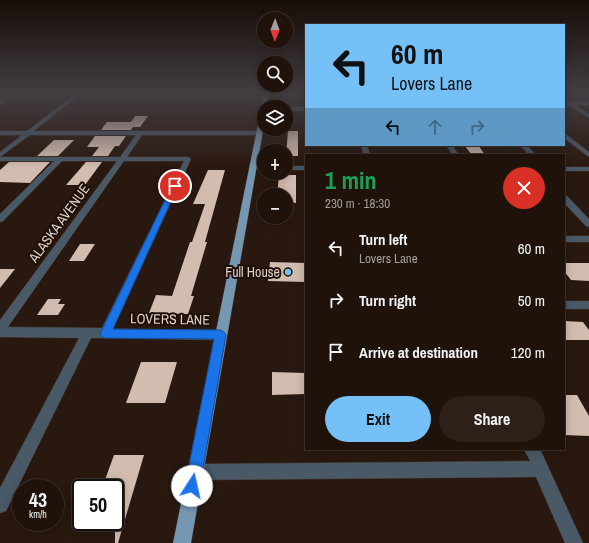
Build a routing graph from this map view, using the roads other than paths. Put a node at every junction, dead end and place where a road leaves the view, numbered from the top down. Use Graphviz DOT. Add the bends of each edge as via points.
graph roads {
  1 [pos="49,117"];
  2 [pos="0,133"];
  3 [pos="257,133"];
  4 [pos="28,134"];
  5 [pos="140,134"];
  6 [pos="565,136"];
  7 [pos="524,146"];
  8 [pos="532,154"];
  9 [pos="0,155"];
  10 [pos="589,155"];
  11 [pos="0,159"];
  12 [pos="60,159"];
  13 [pos="122,159"];
  14 [pos="293,168"];
  15 [pos="305,168"];
  16 [pos="565,169"];
  17 [pos="589,169"];
  18 [pos="257,176"];
  19 [pos="565,199"];
  20 [pos="0,219"];
  21 [pos="589,224"];
  22 [pos="565,239"];
  23 [pos="589,239"];
  24 [pos="565,305"];
  25 [pos="589,305"];
  26 [pos="0,329"];
  27 [pos="0,332"];
  28 [pos="88,333"];
  29 [pos="105,334"];
  30 [pos="220,335"];
  31 [pos="532,450"];
  32 [pos="541,469"];
  33 [pos="195,472"];
  34 [pos="0,505"];
  35 [pos="182,543"];
  36 [pos="574,543"];
  1 -- 4 [label="street"];
  2 -- 4 [label="street"];
  3 -- 5 [label="street"];
  4 -- 5 [label="street"];
  4 -- 9 [label="street"];
  5 -- 13 [label="street, ALASKA AVENUE"];
  6 -- 10 [label="street"];
  7 -- 8 [label="street"];
  11 -- 12 [label="street"];
  12 -- 13 [label="street"];
  12 -- 20 [label="street"];
  13 -- 26 [label="street, ALASKA AVENUE"];
  13 -- 29 [label="street" via="188,159"];
  14 -- 15 [label="street"];
  16 -- 17 [label="street"];
  18 -- 30 [label="main road"];
  19 -- 21 [label="street"];
  22 -- 23 [label="street"];
  24 -- 25 [label="street"];
  27 -- 28 [label="street, LOVERS LANE"];
  28 -- 29 [label="street, LOVERS LANE"];
  28 -- 34 [label="street"];
  29 -- 30 [label="street, LOVERS LANE"];
  30 -- 33 [label="main road"];
  31 -- 32 [label="street"];
  32 -- 33 [label="street"];
  32 -- 36 [label="street"];
  33 -- 35 [label="main road"];
}
